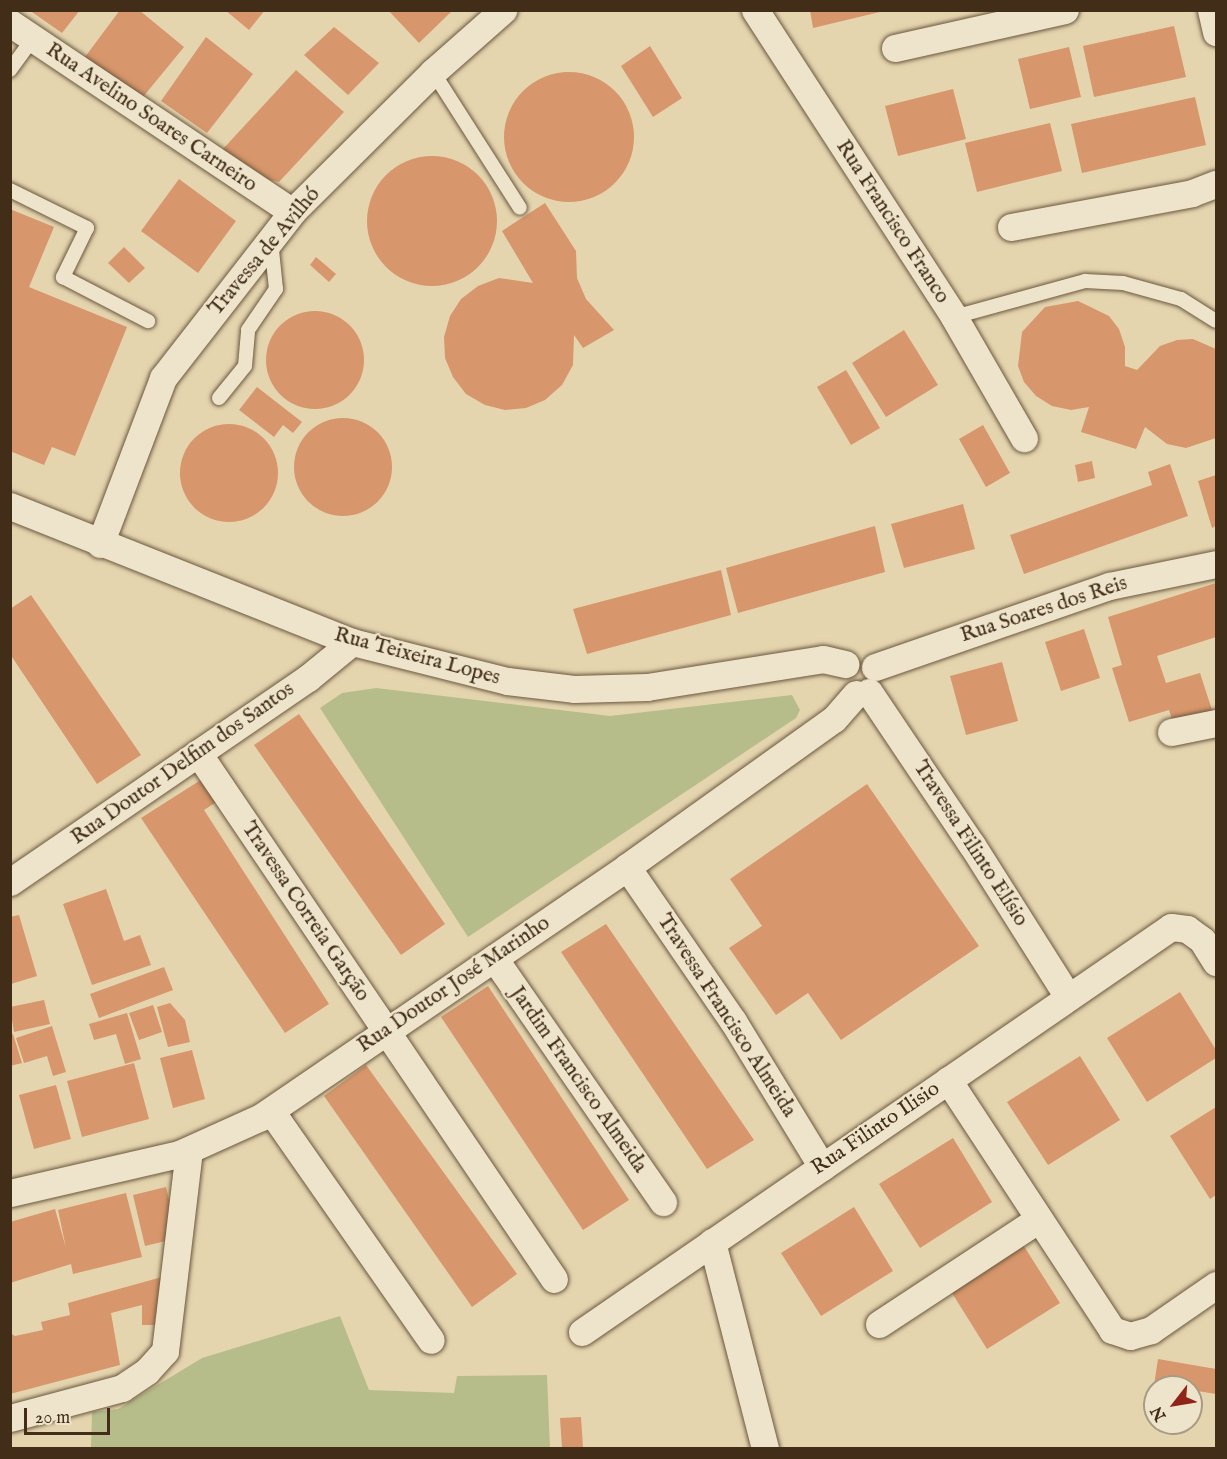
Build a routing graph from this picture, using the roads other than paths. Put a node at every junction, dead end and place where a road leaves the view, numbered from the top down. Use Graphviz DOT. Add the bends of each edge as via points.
graph roads {
  1 [pos="502,10"];
  2 [pos="755,10"];
  3 [pos="1065,10"];
  4 [pos="1211,10"];
  5 [pos="10,23"];
  6 [pos="1216,32"];
  7 [pos="33,38"];
  8 [pos="895,48"];
  9 [pos="10,70"];
  10 [pos="433,72"];
  11 [pos="1216,184"];
  12 [pos="10,190"];
  13 [pos="520,208"];
  14 [pos="292,212"];
  15 [pos="1011,227"];
  16 [pos="271,239"];
  17 [pos="954,317"];
  18 [pos="148,321"];
  19 [pos="1216,321"];
  20 [pos="219,398"];
  21 [pos="1024,438"];
  22 [pos="10,506"];
  23 [pos="100,543"];
  24 [pos="1216,564"];
  25 [pos="352,642"];
  26 [pos="845,664"];
  27 [pos="875,666"];
  28 [pos="862,693"];
  29 [pos="1216,723"];
  30 [pos="1171,732"];
  31 [pos="198,753"];
  32 [pos="627,867"];
  33 [pos="10,882"];
  34 [pos="494,958"];
  35 [pos="1216,962"];
  36 [pos="1068,997"];
  37 [pos="386,1032"];
  38 [pos="948,1080"];
  39 [pos="271,1111"];
  40 [pos="189,1151"];
  41 [pos="822,1167"];
  42 [pos="10,1193"];
  43 [pos="663,1202"];
  44 [pos="1040,1219"];
  45 [pos="712,1242"];
  46 [pos="554,1279"];
  47 [pos="1216,1285"];
  48 [pos="879,1324"];
  49 [pos="582,1332"];
  50 [pos="432,1340"];
  51 [pos="10,1418"];
  52 [pos="765,1449"];
  1 -- 10 [label="street, Travessa de Avilhó"];
  2 -- 17 [label="street, Rua Francisco Franco"];
  3 -- 8 [label="street"];
  4 -- 6 [label="street"];
  5 -- 7 [label="street, Rua Avelino Soares Carneiro"];
  7 -- 9 [label="lane"];
  7 -- 14 [label="street, Rua Avelino Soares Carneiro"];
  10 -- 13 [label="lane"];
  10 -- 14 [label="street, Travessa de Avilhó"];
  11 -- 15 [label="street"];
  12 -- 18 [label="lane" via="87,228 63,277"];
  14 -- 16 [label="street, Travessa de Avilhó"];
  16 -- 20 [label="lane" via="276,289 248,330 246,366"];
  16 -- 23 [label="street, Travessa de Avilhó" via="163,378"];
  17 -- 19 [label="lane" via="1085,281 1123,282 1181,299"];
  17 -- 21 [label="street, Rua Francisco Franco"];
  22 -- 23 [label="street, Rua Teixeira Lopes"];
  23 -- 25 [label="street, Rua Teixeira Lopes"];
  24 -- 27 [label="street, Rua Soares dos Reis" via="1109,586"];
  25 -- 26 [label="street, Rua Teixeira Lopes" via="507,681 574,689 647,687 824,659"];
  25 -- 31 [label="street, Rua Doutor Delfim dos Santos" via="308,678"];
  26 -- 27 [label="street" via="861,657"];
  26 -- 28 [label="street" via="842,683"];
  27 -- 28 [label="street" via="878,678"];
  28 -- 32 [label="street, Rua Doutor José Marinho" via="834,718"];
  28 -- 36 [label="street, Travessa Filinto Elísio" via="972,845"];
  29 -- 30 [label="street"];
  31 -- 33 [label="street, Rua Doutor Delfim dos Santos"];
  31 -- 37 [label="street, Travessa Correia Garção"];
  32 -- 34 [label="street, Rua Doutor José Marinho"];
  32 -- 41 [label="street, Travessa Francisco Almeida" via="733,1021"];
  34 -- 37 [label="street, Rua Doutor José Marinho"];
  34 -- 43 [label="street, Jardim Francisco Almeida"];
  35 -- 36 [label="street, Rua Filinto Ilisio" via="1202,940 1186,929 1171,927"];
  36 -- 38 [label="street, Rua Filinto Ilisio"];
  37 -- 39 [label="street, Rua Doutor José Marinho"];
  37 -- 46 [label="street, Travessa Correia Garção"];
  38 -- 41 [label="street, Rua Filinto Ilisio"];
  38 -- 44 [label="street"];
  39 -- 40 [label="street, Rua Doutor José Marinho"];
  39 -- 50 [label="street"];
  40 -- 42 [label="street, Rua Doutor José Marinho"];
  40 -- 51 [label="street" via="165,1351 147,1371 122,1388"];
  41 -- 45 [label="street, Rua Filinto Ilisio"];
  44 -- 47 [label="street" via="1112,1330 1130,1336 1150,1330"];
  44 -- 48 [label="street"];
  45 -- 49 [label="street, Rua Filinto Ilisio"];
  45 -- 52 [label="street"];
}
